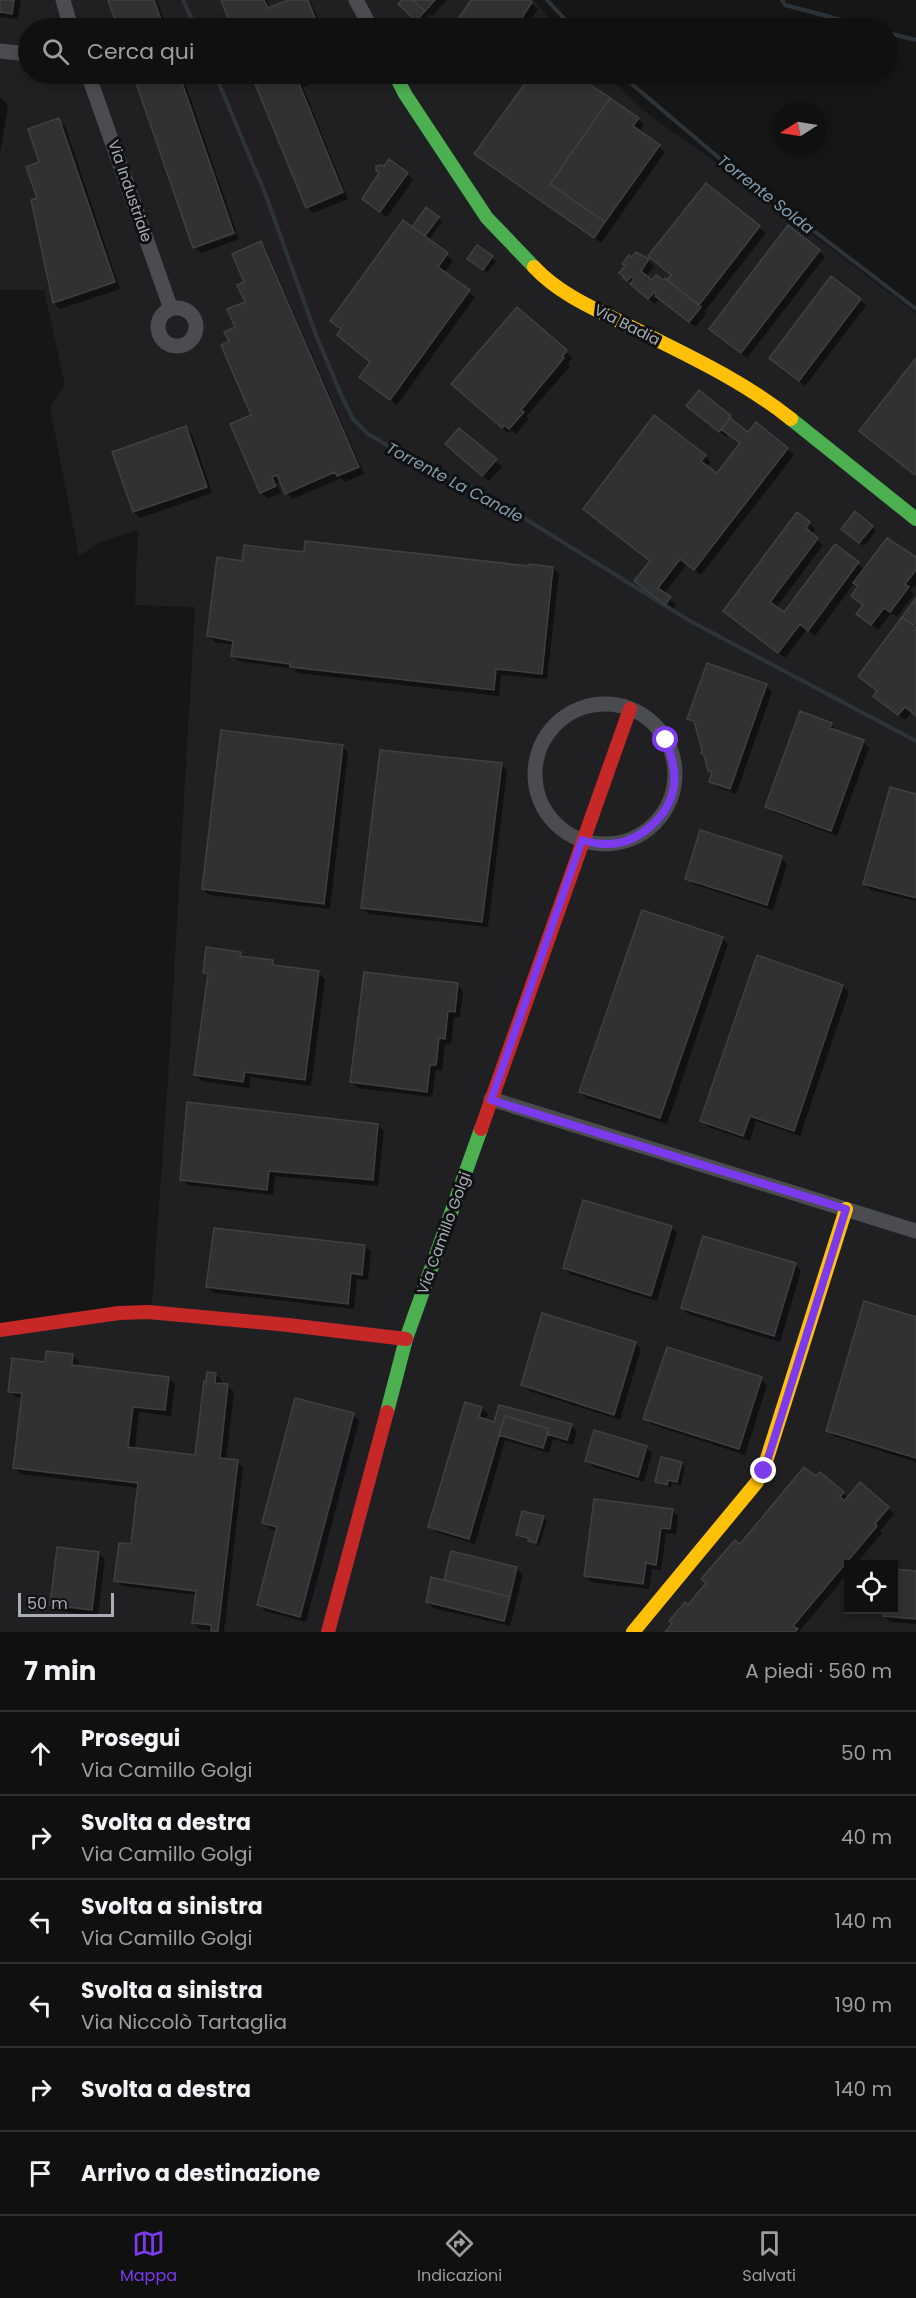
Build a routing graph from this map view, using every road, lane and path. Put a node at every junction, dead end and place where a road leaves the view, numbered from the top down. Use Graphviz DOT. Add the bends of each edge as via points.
graph roads {
  1 [pos="63,0"];
  2 [pos="356,0"];
  3 [pos="68,18"];
  4 [pos="366,18"];
  5 [pos="0,51"];
  6 [pos="18,53"];
  7 [pos="92,84"];
  8 [pos="400,84"];
  9 [pos="171,309"];
  10 [pos="916,519"];
  11 [pos="630,708"];
  12 [pos="582,840"];
  13 [pos="491,1100"];
  14 [pos="846,1209"];
  15 [pos="916,1231"];
  16 [pos="0,1330"];
  17 [pos="406,1339"];
  18 [pos="328,1632"];
  19 [pos="633,1632"];
  1 -- 3 [label="street"];
  2 -- 4 [label="street"];
  5 -- 6 [label="street"];
  7 -- 9 [label="street, Via Industriale"];
  8 -- 10 [label="street, Via Badia" via="487,218 542,276 577,300 762,396"];
  11 -- 12 [label="street, Via Camillo Golgi"];
  11 -- 12 [label="street" via="651,721 666,740 674,762 674,787 665,809 650,828 629,840 605,844"];
  11 -- 12 [label="street" via="586,706 566,715 550,730 539,750 535,772 542,804 562,830"];
  12 -- 13 [label="street, Via Camillo Golgi"];
  13 -- 14 [label="street"];
  13 -- 17 [label="street, Via Camillo Golgi"];
  14 -- 15 [label="street"];
  14 -- 19 [label="street" via="764,1471"];
  16 -- 17 [label="street" via="148,1312"];
  17 -- 18 [label="street, Via Camillo Golgi"];
}
